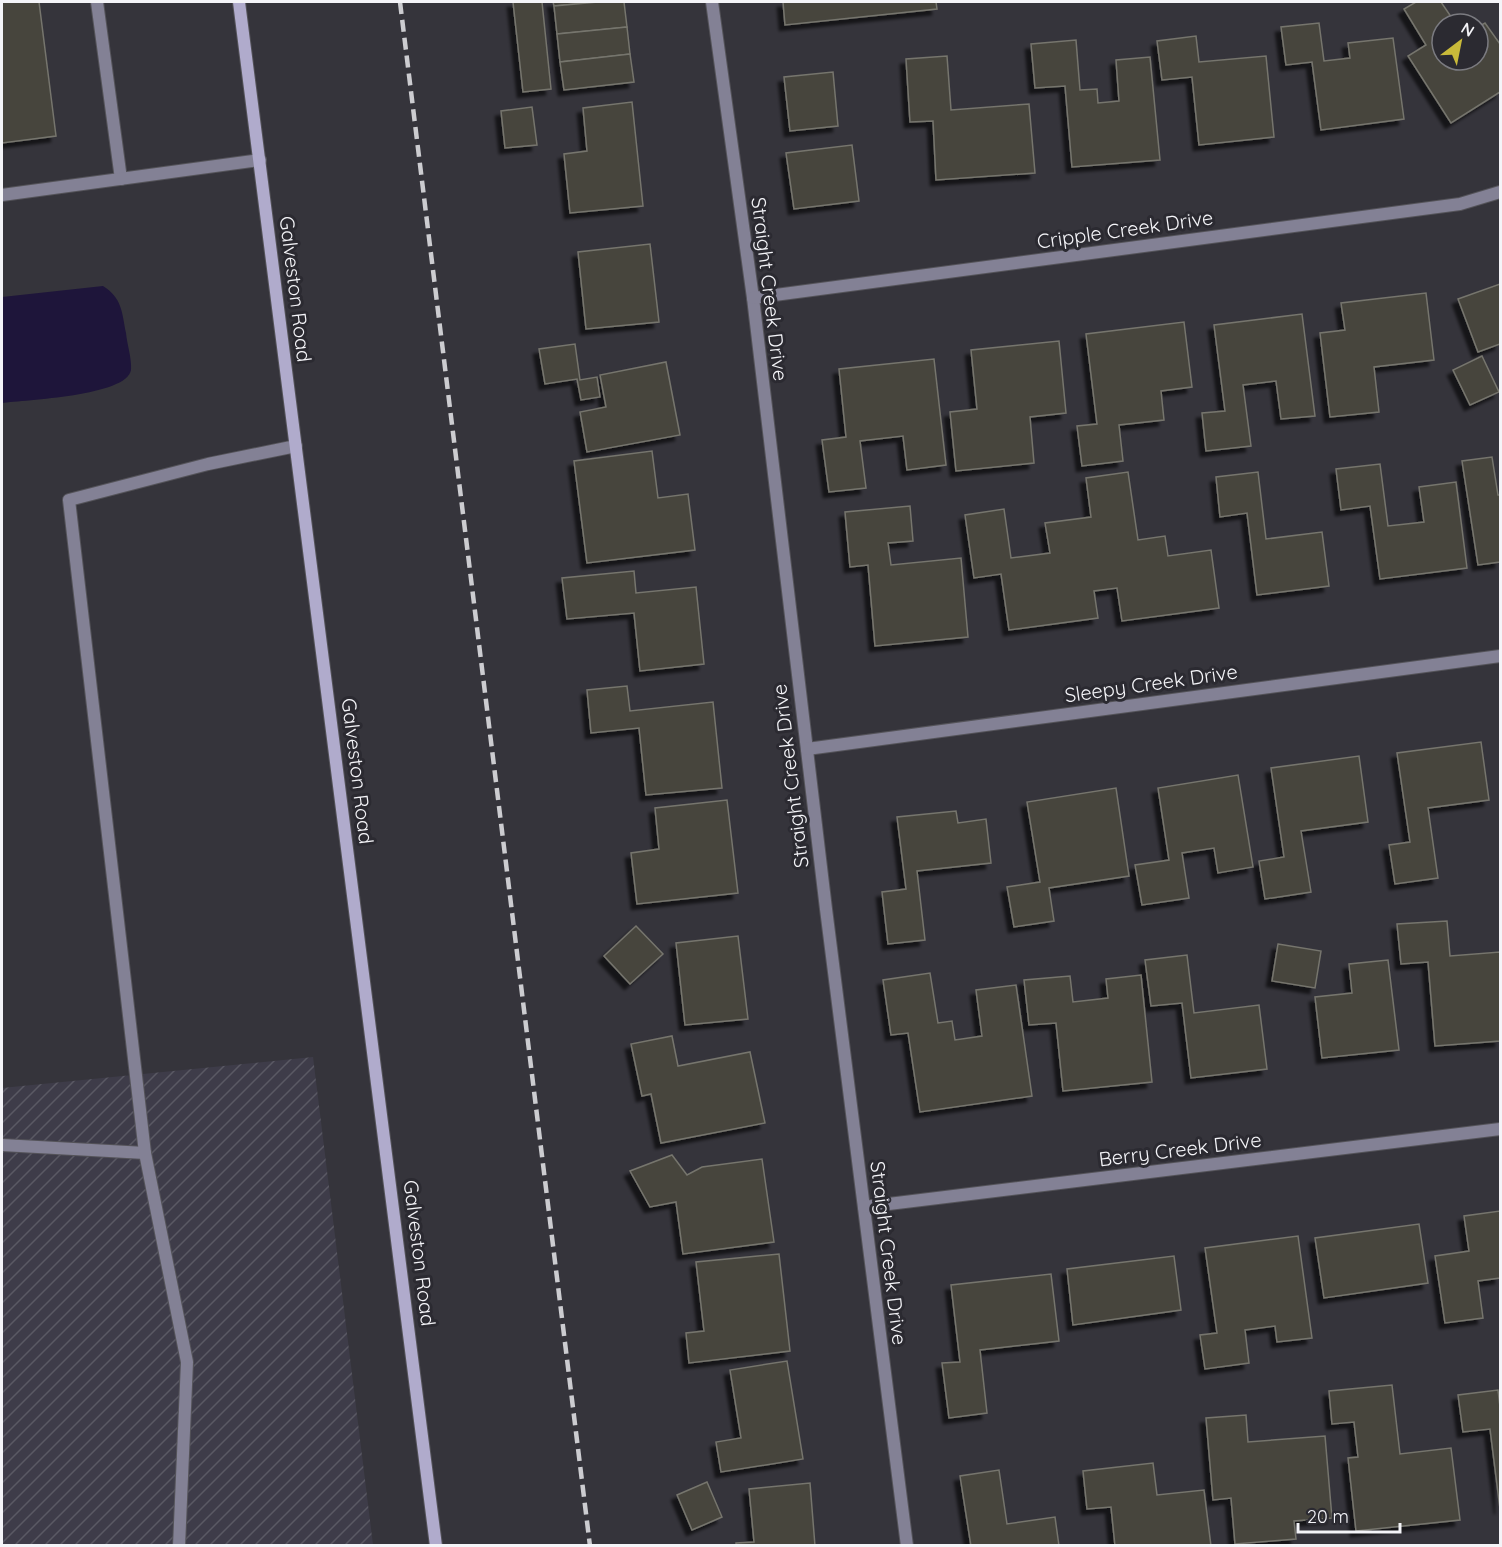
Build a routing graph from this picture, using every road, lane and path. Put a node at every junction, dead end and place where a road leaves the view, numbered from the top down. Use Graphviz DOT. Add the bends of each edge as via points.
graph roads {
  1 [pos="97,2"];
  2 [pos="239,2"];
  3 [pos="712,2"];
  4 [pos="260,160"];
  5 [pos="121,179"];
  6 [pos="1500,192"];
  7 [pos="2,195"];
  8 [pos="753,298"];
  9 [pos="296,446"];
  10 [pos="1500,656"];
  11 [pos="807,749"];
  12 [pos="1500,1129"];
  13 [pos="2,1145"];
  14 [pos="145,1153"];
  15 [pos="864,1208"];
  16 [pos="179,1545"];
  17 [pos="436,1545"];
  18 [pos="907,1545"];
  1 -- 5 [label="street"];
  2 -- 4 [label="main road, Galveston Road"];
  3 -- 8 [label="street, Straight Creek Drive"];
  4 -- 5 [label="street"];
  4 -- 9 [label="main road, Galveston Road"];
  5 -- 7 [label="street"];
  6 -- 8 [label="street, Cripple Creek Drive" via="1452,205"];
  8 -- 11 [label="street, Straight Creek Drive"];
  9 -- 14 [label="street" via="207,464 69,500"];
  9 -- 17 [label="main road, Galveston Road"];
  10 -- 11 [label="street, Sleepy Creek Drive"];
  11 -- 15 [label="street, Straight Creek Drive"];
  12 -- 15 [label="street, Berry Creek Drive"];
  13 -- 14 [label="street"];
  14 -- 16 [label="street" via="187,1362"];
  15 -- 18 [label="street, Straight Creek Drive"];
}
